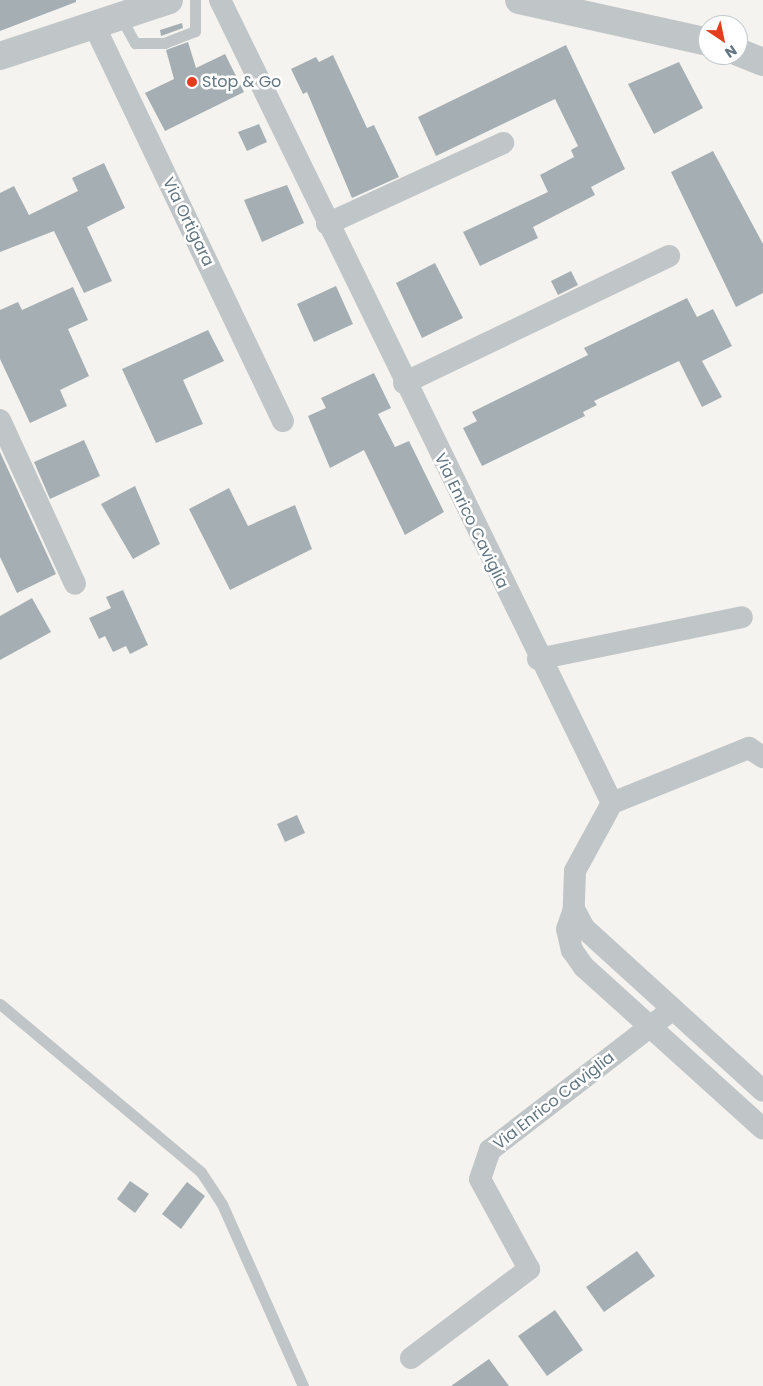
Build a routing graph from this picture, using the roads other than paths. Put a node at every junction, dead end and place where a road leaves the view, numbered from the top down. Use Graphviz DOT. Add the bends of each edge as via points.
graph roads {
  1 [pos="169,0"];
  2 [pos="195,0"];
  3 [pos="220,0"];
  4 [pos="519,0"];
  5 [pos="119,15"];
  6 [pos="93,23"];
  7 [pos="698,40"];
  8 [pos="0,56"];
  9 [pos="748,56"];
  10 [pos="763,62"];
  11 [pos="503,143"];
  12 [pos="327,224"];
  13 [pos="669,256"];
  14 [pos="404,383"];
  15 [pos="0,420"];
  16 [pos="283,421"];
  17 [pos="75,584"];
  18 [pos="742,617"];
  19 [pos="538,659"];
  20 [pos="763,757"];
  21 [pos="612,803"];
  22 [pos="574,909"];
  23 [pos="0,1004"];
  24 [pos="673,1009"];
  25 [pos="650,1027"];
  26 [pos="763,1091"];
  27 [pos="763,1129"];
  28 [pos="411,1358"];
  29 [pos="303,1386"];
  1 -- 5 [label="street"];
  2 -- 5 [label="lane" via="196,31 164,43 136,43"];
  3 -- 12 [label="street, Via Enrico Caviglia"];
  4 -- 7 [label="street"];
  5 -- 6 [label="street"];
  6 -- 8 [label="street"];
  6 -- 16 [label="street, Via Ortigara"];
  9 -- 10 [label="street"];
  11 -- 12 [label="street"];
  12 -- 14 [label="street, Via Enrico Caviglia"];
  13 -- 14 [label="street"];
  14 -- 19 [label="street, Via Enrico Caviglia"];
  15 -- 17 [label="street"];
  18 -- 19 [label="street"];
  19 -- 21 [label="street, Via Enrico Caviglia"];
  20 -- 21 [label="street" via="749,748"];
  21 -- 22 [label="street" via="575,871"];
  22 -- 24 [label="street" via="584,928"];
  22 -- 25 [label="street" via="567,929 572,950"];
  23 -- 29 [label="lane" via="201,1172 222,1204"];
  24 -- 25 [label="street, Via Enrico Caviglia"];
  24 -- 26 [label="street"];
  25 -- 27 [label="street"];
  25 -- 28 [label="street, Via Enrico Caviglia" via="490,1150 480,1179 528,1269"];
}
